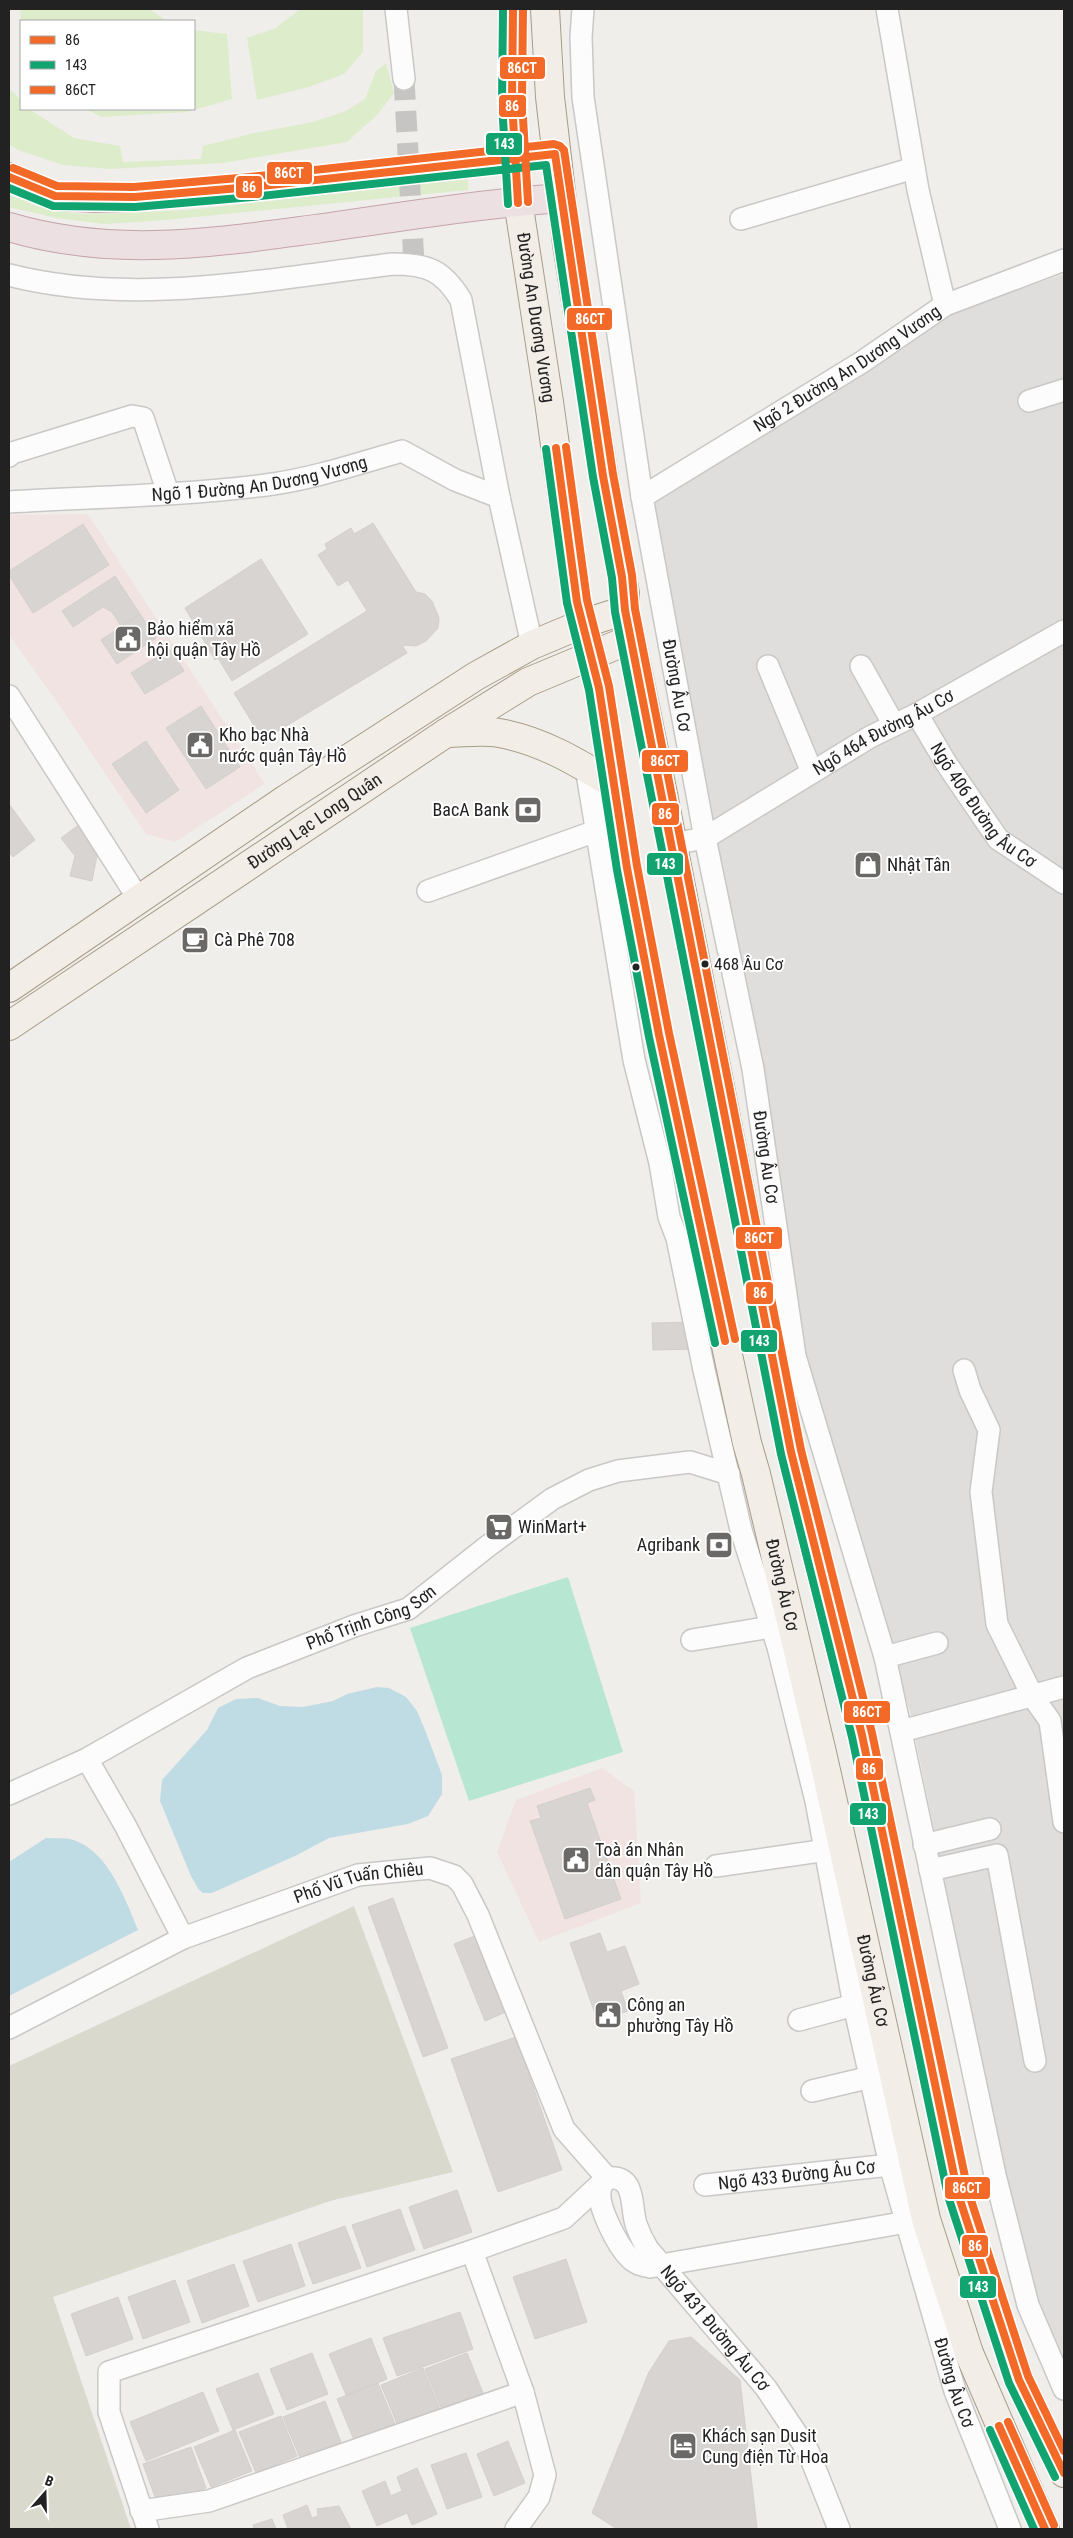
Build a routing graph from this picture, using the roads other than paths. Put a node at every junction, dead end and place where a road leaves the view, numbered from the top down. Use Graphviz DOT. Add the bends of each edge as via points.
graph roads {
  1 [pos="396,9"];
  2 [pos="513,9"];
  3 [pos="545,9"];
  4 [pos="583,9"];
  5 [pos="887,9"];
  6 [pos="404,79"];
  7 [pos="555,154"];
  8 [pos="516,159"];
  9 [pos="914,168"];
  10 [pos="9,177"];
  11 [pos="561,198"];
  12 [pos="518,201"];
  13 [pos="741,219"];
  14 [pos="9,226"];
  15 [pos="1064,260"];
  16 [pos="9,275"];
  17 [pos="945,304"];
  18 [pos="1064,390"];
  19 [pos="1029,401"];
  20 [pos="9,456"];
  21 [pos="168,493"];
  22 [pos="500,497"];
  23 [pos="642,497"];
  24 [pos="9,502"];
  25 [pos="625,610"];
  26 [pos="582,624"];
  27 [pos="1064,631"];
  28 [pos="631,638"];
  29 [pos="532,645"];
  30 [pos="591,654"];
  31 [pos="768,666"];
  32 [pos="861,666"];
  33 [pos="9,696"];
  34 [pos="917,714"];
  35 [pos="894,725"];
  36 [pos="446,733"];
  37 [pos="586,767"];
  38 [pos="812,772"];
  39 [pos="614,785"];
  40 [pos="596,831"];
  41 [pos="705,838"];
  42 [pos="672,844"];
  43 [pos="1064,883"];
  44 [pos="428,890"];
  45 [pos="138,898"];
  46 [pos="9,988"];
  47 [pos="9,1026"];
  48 [pos="964,1370"];
  49 [pos="788,1434"];
  50 [pos="747,1443"];
  51 [pos="729,1474"];
  52 [pos="772,1627"];
  53 [pos="692,1640"];
  54 [pos="937,1643"];
  55 [pos="885,1657"];
  56 [pos="1064,1687"];
  57 [pos="1033,1697"];
  58 [pos="902,1731"];
  59 [pos="87,1759"];
  60 [pos="9,1794"];
  61 [pos="1064,1822"];
  62 [pos="990,1829"];
  63 [pos="924,1845"];
  64 [pos="827,1850"];
  65 [pos="716,1866"];
  66 [pos="930,1870"];
  67 [pos="182,1938"];
  68 [pos="854,2005"];
  69 [pos="799,2020"];
  70 [pos="9,2028"];
  71 [pos="1035,2061"];
  72 [pos="871,2077"];
  73 [pos="812,2091"];
  74 [pos="890,2164"];
  75 [pos="607,2178"];
  76 [pos="704,2185"];
  77 [pos="916,2220"];
  78 [pos="472,2251"];
  79 [pos="662,2264"];
  80 [pos="1064,2389"];
  81 [pos="523,2392"];
  82 [pos="1064,2473"];
  83 [pos="145,2520"];
  84 [pos="516,2529"];
  85 [pos="839,2529"];
  86 [pos="1010,2529"];
  87 [pos="1045,2529"];
  1 -- 6 [label="street"];
  2 -- 8 [label="main road, Đường An Dương Vương" via="512,101"];
  3 -- 7 [label="main road"];
  4 -- 23 [label="street" via="583,96"];
  5 -- 9 [label="street"];
  7 -- 8 [label="highway"];
  7 -- 11 [label="main road"];
  8 -- 10 [label="highway" via="136,197 55,196"];
  8 -- 12 [label="main road, Đường An Dương Vương"];
  9 -- 13 [label="street"];
  9 -- 17 [label="street"];
  11 -- 12 [label="highway"];
  11 -- 25 [label="main road" via="608,510 625,593"];
  12 -- 14 [label="highway" via="155,247 92,244"];
  12 -- 26 [label="main road, Đường An Dương Vương"];
  15 -- 17 [label="street, Ngõ 2 Đường An Dương Vương"];
  16 -- 22 [label="street" via="47,285 151,292 393,264 414,264 434,271 451,283 461,300"];
  17 -- 23 [label="street, Ngõ 2 Đường An Dương Vương" via="862,362"];
  18 -- 19 [label="street"];
  20 -- 21 [label="street" via="139,416 143,418"];
  21 -- 22 [label="street, Ngõ 1 Đường An Dương Vương" via="266,485 402,451 455,480"];
  21 -- 24 [label="street, Ngõ 1 Đường An Dương Vương"];
  22 -- 29 [label="street"];
  23 -- 41 [label="street, Đường Âu Cơ"];
  25 -- 26 [label="main road, Đường Lạc Long Quân"];
  25 -- 28 [label="main road, Đường Âu Cơ"];
  26 -- 29 [label="main road, Đường Lạc Long Quân"];
  26 -- 30 [label="main road, Đường Âu Cơ"];
  27 -- 34 [label="street, Ngõ 464 Đường Âu Cơ"];
  28 -- 30 [label="main road, Đường Lạc Long Quân"];
  28 -- 42 [label="main road, Đường Âu Cơ"];
  29 -- 45 [label="main road, Đường Lạc Long Quân" via="476,676"];
  30 -- 36 [label="main road, Đường Lạc Long Quân" via="528,682"];
  30 -- 39 [label="main road, Đường Âu Cơ"];
  31 -- 38 [label="street"];
  32 -- 35 [label="street"];
  33 -- 45 [label="street"];
  34 -- 35 [label="street, Ngõ 464 Đường Âu Cơ"];
  34 -- 43 [label="street, Ngõ 406 Đường Âu Cơ" via="998,839"];
  35 -- 38 [label="street, Ngõ 464 Đường Âu Cơ"];
  36 -- 37 [label="main road" via="498,733 522,739"];
  36 -- 47 [label="main road, Đường Lạc Long Quân"];
  37 -- 39 [label="main road"];
  37 -- 40 [label="street, Đường Âu Cơ"];
  38 -- 41 [label="street, Ngõ 464 Đường Âu Cơ"];
  39 -- 50 [label="main road, Đường Âu Cơ" via="659,1035"];
  40 -- 44 [label="street"];
  40 -- 51 [label="street, Đường Âu Cơ" via="634,1060"];
  41 -- 42 [label="street"];
  41 -- 55 [label="street, Đường Âu Cơ" via="753,1069 795,1356"];
  42 -- 49 [label="main road, Đường Âu Cơ"];
  45 -- 46 [label="main road, Đường Lạc Long Quân"];
  48 -- 57 [label="street" via="989,1430 981,1492 997,1624"];
  49 -- 50 [label="main road"];
  49 -- 82 [label="main road, Đường Âu Cơ" via="862,1735 958,2194 1019,2380"];
  50 -- 77 [label="main road, Đường Âu Cơ" via="823,1757"];
  51 -- 52 [label="street, Đường Âu Cơ" via="741,1530"];
  51 -- 59 [label="street, Phố Trịnh Công Sơn" via="690,1462 618,1471 589,1480 552,1499 408,1609 354,1626 247,1668"];
  52 -- 53 [label="street"];
  52 -- 64 [label="street, Đường Âu Cơ"];
  54 -- 55 [label="street"];
  55 -- 58 [label="street, Đường Âu Cơ"];
  56 -- 57 [label="street"];
  57 -- 58 [label="street"];
  57 -- 61 [label="street" via="1050,1721"];
  58 -- 63 [label="street, Đường Âu Cơ"];
  59 -- 60 [label="street, Phố Trịnh Công Sơn"];
  59 -- 67 [label="street" via="125,1825"];
  62 -- 63 [label="street"];
  63 -- 66 [label="street, Đường Âu Cơ"];
  64 -- 65 [label="street"];
  64 -- 68 [label="street, Đường Âu Cơ"];
  66 -- 71 [label="street" via="997,1855"];
  66 -- 80 [label="street, Đường Âu Cơ" via="995,2175 1028,2305"];
  67 -- 70 [label="street, Phố Vũ Tuấn Chiêu"];
  67 -- 75 [label="street, Phố Vũ Tuấn Chiêu" via="358,1875 430,1868 454,1876 462,1884 478,1915 564,2129"];
  68 -- 69 [label="street"];
  68 -- 72 [label="street, Đường Âu Cơ"];
  72 -- 73 [label="street"];
  72 -- 74 [label="street, Đường Âu Cơ"];
  74 -- 76 [label="street, Ngõ 433 Đường Âu Cơ"];
  74 -- 77 [label="street, Đường Âu Cơ"];
  75 -- 78 [label="street" via="564,2218"];
  75 -- 79 [label="street" via="624,2182 630,2191 641,2237"];
  75 -- 79 [label="street" via="599,2194 600,2200 620,2245 638,2264 650,2267"];
  77 -- 79 [label="street, Ngõ 431 Đường Âu Cơ"];
  77 -- 86 [label="street, Đường Âu Cơ" via="955,2391"];
  77 -- 87 [label="main road, Đường Âu Cơ"];
  78 -- 81 [label="street"];
  78 -- 83 [label="street" via="109,2372 109,2412"];
  79 -- 85 [label="street, Ngõ 431 Đường Âu Cơ" via="772,2396 808,2451"];
  81 -- 83 [label="street" via="210,2501"];
  81 -- 84 [label="street" via="545,2475 539,2496"];
}
